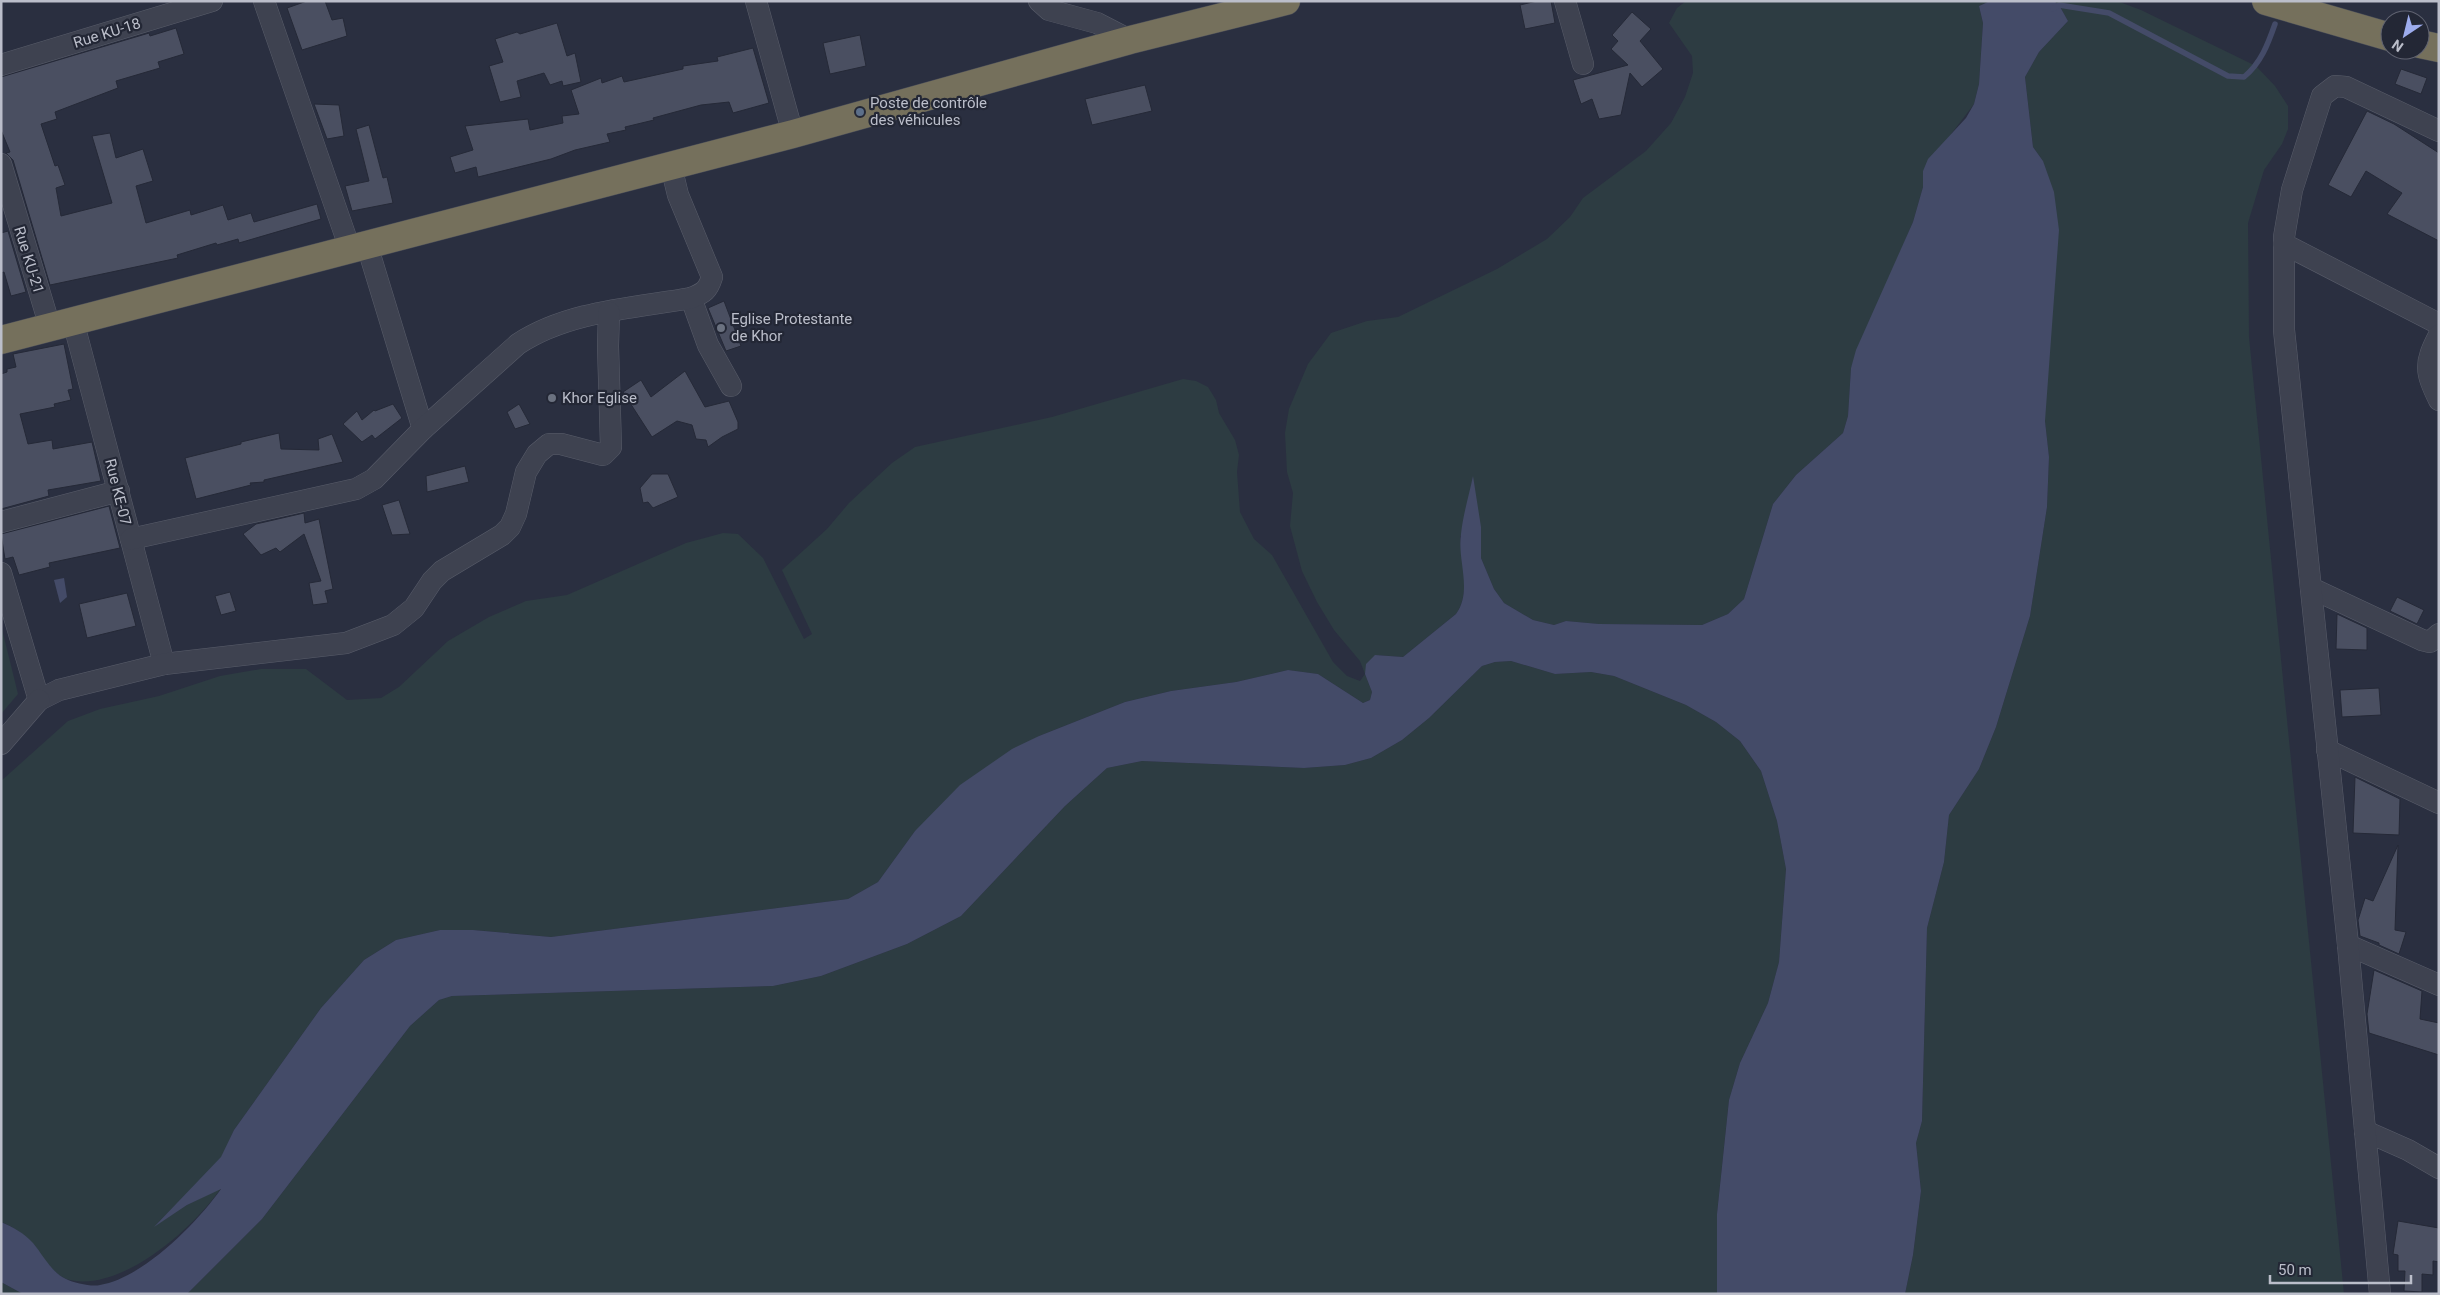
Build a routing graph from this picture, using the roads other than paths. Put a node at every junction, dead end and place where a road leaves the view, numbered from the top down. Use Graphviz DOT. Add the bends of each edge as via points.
graph roads {
  1 [pos="212,1"];
  2 [pos="264,1"];
  3 [pos="756,1"];
  4 [pos="1039,1"];
  5 [pos="1286,1"];
  6 [pos="1565,1"];
  7 [pos="2266,1"];
  8 [pos="2380,34"];
  9 [pos="1130,40"];
  10 [pos="1,64"];
  11 [pos="1583,64"];
  12 [pos="2439,131"];
  13 [pos="793,134"];
  14 [pos="1,164"];
  15 [pos="671,166"];
  16 [pos="2284,244"];
  17 [pos="358,247"];
  18 [pos="692,298"];
  19 [pos="609,312"];
  20 [pos="61,324"];
  21 [pos="2439,324"];
  22 [pos="2439,335"];
  23 [pos="1,340"];
  24 [pos="731,386"];
  25 [pos="2439,400"];
  26 [pos="423,428"];
  27 [pos="119,491"];
  28 [pos="1,522"];
  29 [pos="130,539"];
  30 [pos="1,574"];
  31 [pos="2311,588"];
  32 [pos="2439,634"];
  33 [pos="164,664"];
  34 [pos="40,700"];
  35 [pos="1,744"];
  36 [pos="2327,750"];
  37 [pos="2439,803"];
  38 [pos="2348,946"];
  39 [pos="2439,985"];
  40 [pos="2365,1131"];
  41 [pos="2439,1168"];
  42 [pos="2380,1294"];
  1 -- 10 [label="street, Rue KU-18"];
  2 -- 17 [label="street"];
  3 -- 13 [label="street"];
  4 -- 9 [label="street" via="1049,10 1097,23"];
  5 -- 9 [label="highway"];
  6 -- 11 [label="street"];
  7 -- 8 [label="highway"];
  9 -- 13 [label="highway"];
  12 -- 16 [label="street" via="2346,87 2335,86 2322,96 2299,163"];
  13 -- 15 [label="highway"];
  14 -- 20 [label="street, Rue KU-21"];
  15 -- 17 [label="highway"];
  15 -- 18 [label="street" via="678,195 712,277 709,288"];
  16 -- 21 [label="street"];
  16 -- 31 [label="street" via="2284,330"];
  17 -- 20 [label="highway"];
  17 -- 26 [label="street"];
  18 -- 19 [label="street"];
  18 -- 24 [label="street" via="708,345"];
  19 -- 26 [label="street" via="586,316 530,336"];
  19 -- 33 [label="street" via="611,447 603,455 549,444 537,454 526,472 510,527 442,572 405,616 393,625 346,643"];
  20 -- 23 [label="highway"];
  20 -- 27 [label="street, Rue KE-07"];
  22 -- 25 [label="street" via="2428,356 2428,379"];
  26 -- 29 [label="street" via="374,479 356,489"];
  27 -- 28 [label="street"];
  27 -- 29 [label="street, Rue KE-07"];
  29 -- 33 [label="street, Rue KE-07"];
  30 -- 34 [label="street"];
  31 -- 32 [label="street" via="2422,640 2430,642"];
  31 -- 36 [label="street"];
  33 -- 34 [label="street" via="59,690"];
  34 -- 35 [label="street"];
  36 -- 37 [label="street"];
  36 -- 38 [label="street"];
  38 -- 39 [label="street"];
  38 -- 40 [label="street"];
  40 -- 41 [label="street"];
  40 -- 42 [label="street"];
}
